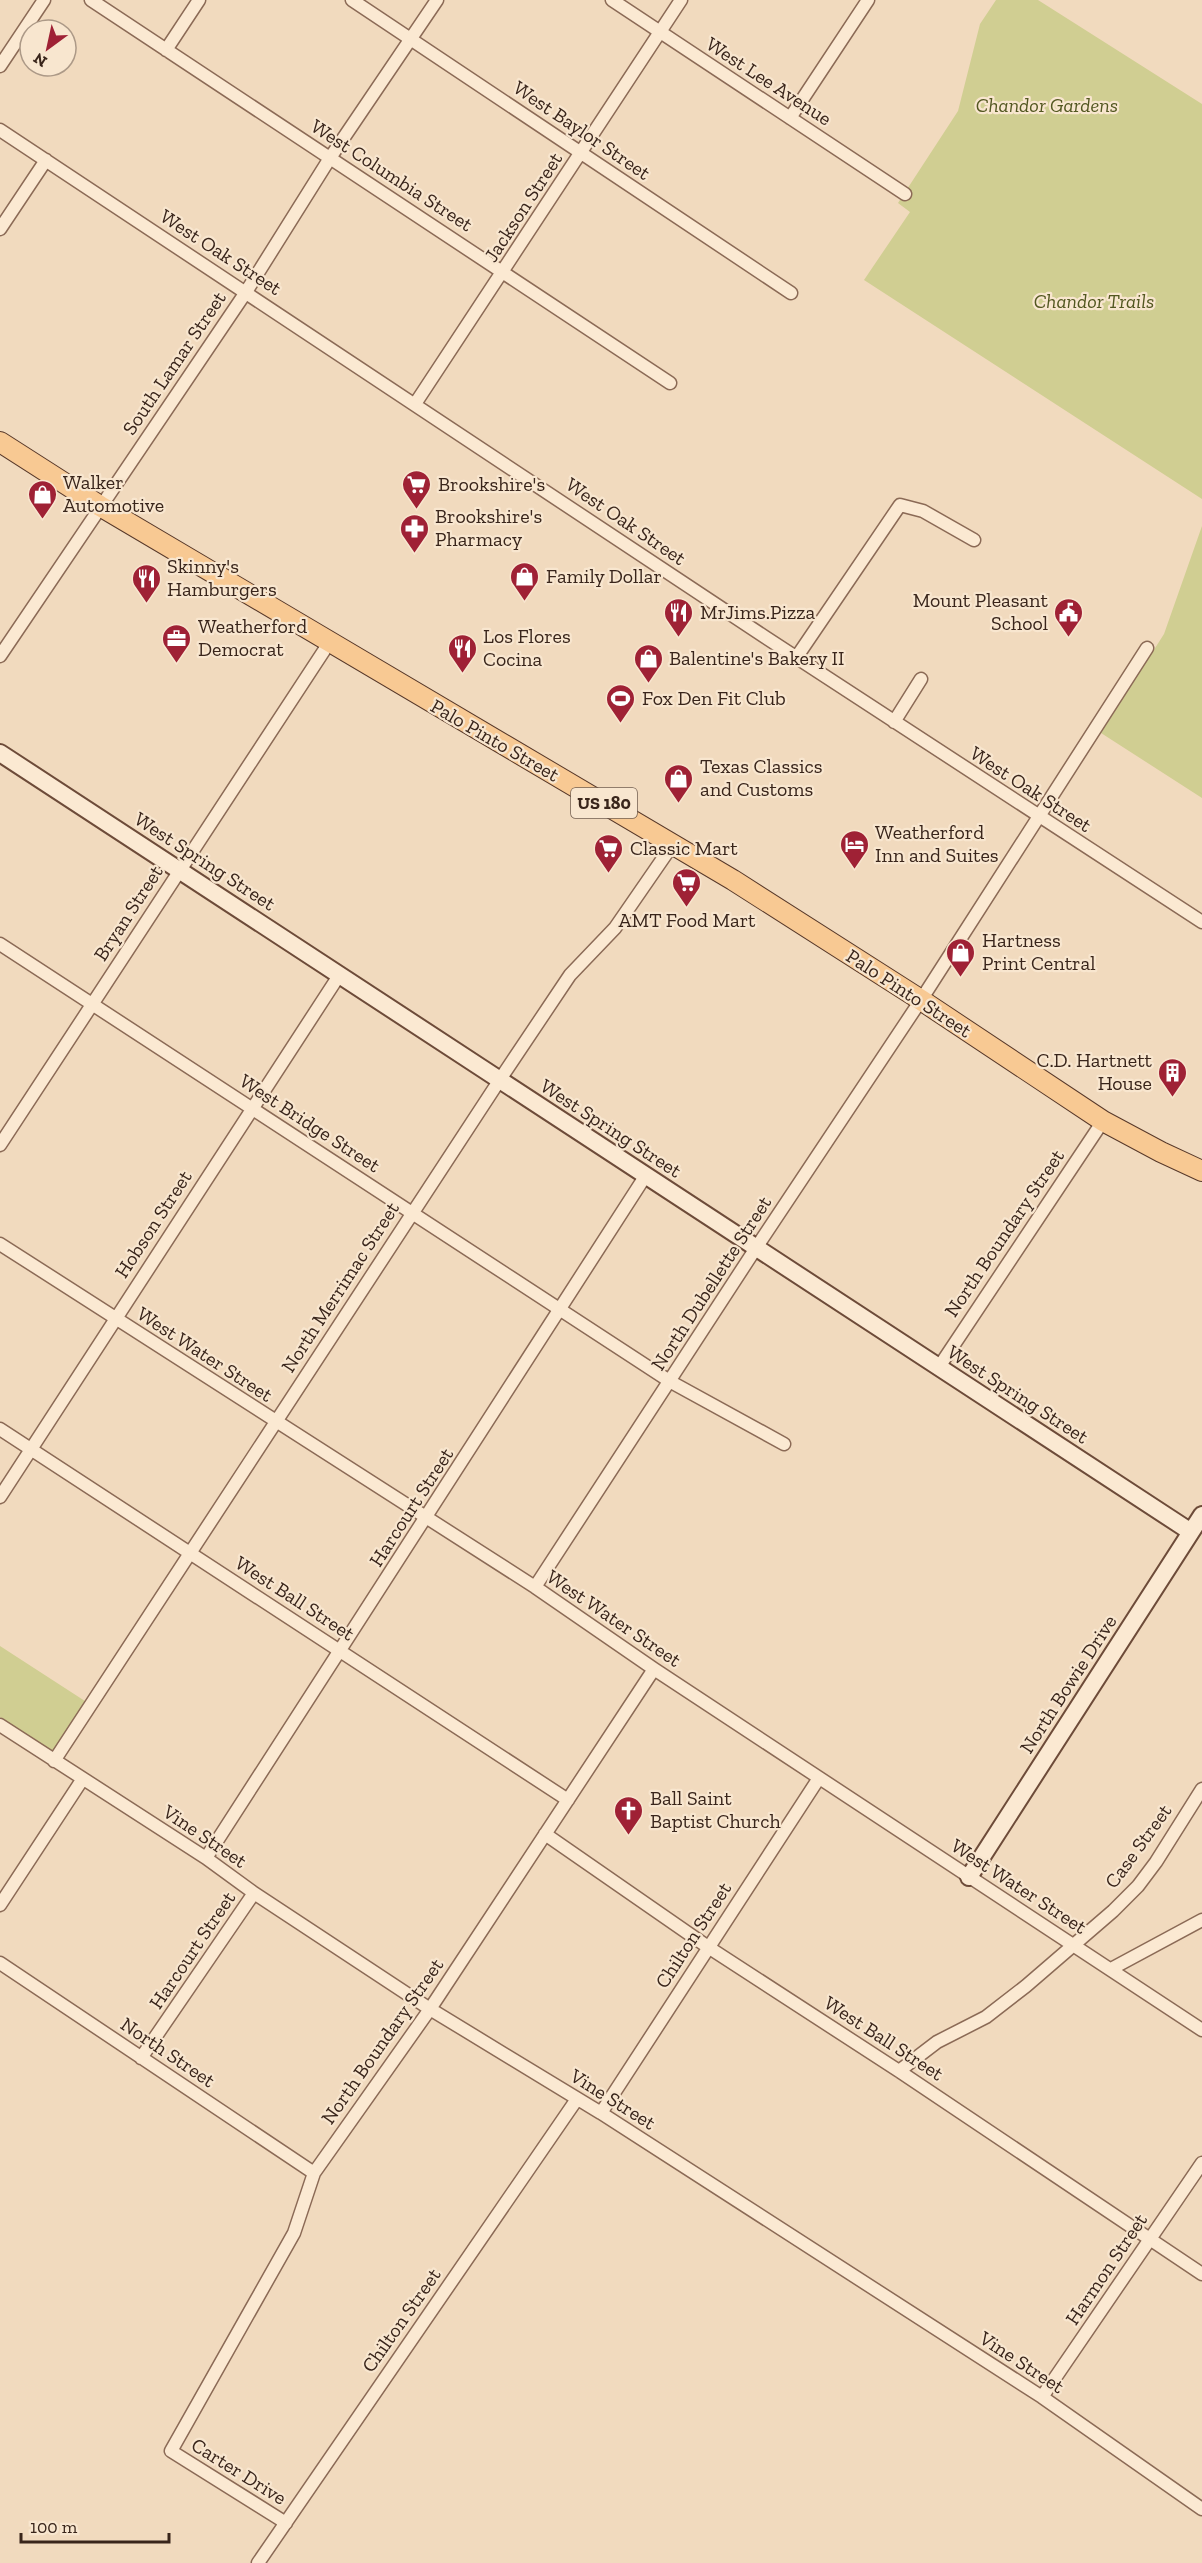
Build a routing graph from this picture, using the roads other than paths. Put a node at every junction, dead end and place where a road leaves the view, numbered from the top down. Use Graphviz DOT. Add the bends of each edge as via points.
graph roads {
  1 [pos="44,0"];
  2 [pos="91,0"];
  3 [pos="199,0"];
  4 [pos="352,0"];
  5 [pos="437,0"];
  6 [pos="612,0"];
  7 [pos="681,0"];
  8 [pos="868,0"];
  9 [pos="659,32"];
  10 [pos="410,39"];
  11 [pos="166,50"];
  12 [pos="0,66"];
  13 [pos="790,118"];
  14 [pos="0,130"];
  15 [pos="582,153"];
  16 [pos="330,158"];
  17 [pos="46,160"];
  18 [pos="904,194"];
  19 [pos="0,229"];
  20 [pos="503,273"];
  21 [pos="246,292"];
  22 [pos="791,293"];
  23 [pos="670,383"];
  24 [pos="415,404"];
  25 [pos="0,442"];
  26 [pos="100,506"];
  27 [pos="974,540"];
  28 [pos="329,643"];
  29 [pos="1147,648"];
  30 [pos="0,656"];
  31 [pos="796,658"];
  32 [pos="921,679"];
  33 [pos="894,722"];
  34 [pos="0,753"];
  35 [pos="1038,817"];
  36 [pos="673,844"];
  37 [pos="179,869"];
  38 [pos="1202,922"];
  39 [pos="0,944"];
  40 [pos="340,974"];
  41 [pos="921,1000"];
  42 [pos="92,1004"];
  43 [pos="499,1081"];
  44 [pos="252,1108"];
  45 [pos="1103,1121"];
  46 [pos="0,1145"];
  47 [pos="1202,1171"];
  48 [pos="646,1175"];
  49 [pos="411,1214"];
  50 [pos="0,1244"];
  51 [pos="756,1248"];
  52 [pos="561,1310"];
  53 [pos="114,1319"];
  54 [pos="939,1367"];
  55 [pos="671,1382"];
  56 [pos="276,1422"];
  57 [pos="0,1429"];
  58 [pos="784,1444"];
  59 [pos="31,1449"];
  60 [pos="0,1497"];
  61 [pos="1202,1515"];
  62 [pos="426,1518"];
  63 [pos="1196,1534"];
  64 [pos="191,1553"];
  65 [pos="535,1587"];
  66 [pos="341,1652"];
  67 [pos="654,1669"];
  68 [pos="0,1725"];
  69 [pos="54,1761"];
  70 [pos="819,1778"];
  71 [pos="82,1780"];
  72 [pos="1202,1789"];
  73 [pos="568,1800"];
  74 [pos="545,1834"];
  75 [pos="206,1858"];
  76 [pos="969,1876"];
  77 [pos="254,1893"];
  78 [pos="0,1905"];
  79 [pos="1202,1920"];
  80 [pos="1072,1945"];
  81 [pos="708,1947"];
  82 [pos="0,1963"];
  83 [pos="1111,1969"];
  84 [pos="430,2008"];
  85 [pos="1202,2030"];
  86 [pos="141,2058"];
  87 [pos="898,2071"];
  88 [pos="577,2099"];
  89 [pos="601,2113"];
  90 [pos="1202,2163"];
  91 [pos="314,2173"];
  92 [pos="1149,2240"];
  93 [pos="1202,2274"];
  94 [pos="1042,2397"];
  95 [pos="171,2451"];
  96 [pos="1202,2509"];
  97 [pos="286,2523"];
  98 [pos="258,2563"];
  1 -- 12 [label="street"];
  2 -- 11 [label="street, West Columbia Street"];
  3 -- 11 [label="street"];
  4 -- 10 [label="street, West Baylor Street"];
  5 -- 10 [label="street, South Lamar Street"];
  6 -- 9 [label="street, West Lee Avenue"];
  7 -- 9 [label="street, Jackson Street"];
  8 -- 13 [label="street"];
  9 -- 13 [label="street, West Lee Avenue"];
  9 -- 15 [label="street, Jackson Street"];
  10 -- 15 [label="street, West Baylor Street"];
  10 -- 16 [label="street, South Lamar Street"];
  11 -- 16 [label="street, West Columbia Street"];
  13 -- 18 [label="street, West Lee Avenue"];
  14 -- 17 [label="street, West Oak Street"];
  15 -- 20 [label="street, Jackson Street"];
  15 -- 22 [label="street, West Baylor Street"];
  16 -- 20 [label="street, West Columbia Street"];
  16 -- 21 [label="street, South Lamar Street"];
  17 -- 19 [label="street"];
  17 -- 21 [label="street, West Oak Street"];
  20 -- 23 [label="street, West Columbia Street"];
  20 -- 24 [label="street, Jackson Street"];
  21 -- 24 [label="street, West Oak Street"];
  21 -- 26 [label="street, South Lamar Street"];
  24 -- 31 [label="street, West Oak Street"];
  25 -- 26 [label="main road, Palo Pinto Street / US 180"];
  26 -- 28 [label="main road, Palo Pinto Street / US 180"];
  26 -- 30 [label="street, South Lamar Street"];
  27 -- 31 [label="street" via="923,511 900,505"];
  28 -- 36 [label="main road, Palo Pinto Street / US 180"];
  28 -- 37 [label="street, Bryan Street"];
  29 -- 35 [label="street, North Dubellette Street"];
  31 -- 33 [label="street, West Oak Street"];
  32 -- 33 [label="street"];
  33 -- 35 [label="street, West Oak Street"];
  34 -- 37 [label="street, West Spring Street"];
  35 -- 38 [label="street, West Oak Street"];
  35 -- 41 [label="street, North Dubellette Street"];
  36 -- 41 [label="main road, Palo Pinto Street / US 180"];
  36 -- 43 [label="street, North Merrimac Street" via="609,935 570,975"];
  37 -- 40 [label="street, West Spring Street"];
  37 -- 42 [label="street, Bryan Street"];
  39 -- 42 [label="street, West Bridge Street"];
  40 -- 43 [label="street, West Spring Street"];
  40 -- 44 [label="street, Hobson Street"];
  41 -- 45 [label="main road, Palo Pinto Street / US 180"];
  41 -- 51 [label="street, North Dubellette Street"];
  42 -- 44 [label="street, West Bridge Street"];
  42 -- 46 [label="street, Bryan Street"];
  43 -- 48 [label="street, West Spring Street"];
  43 -- 49 [label="street, North Merrimac Street"];
  44 -- 49 [label="street, West Bridge Street"];
  44 -- 53 [label="street, Hobson Street"];
  45 -- 47 [label="main road, Palo Pinto Street / US 180"];
  45 -- 54 [label="street, North Boundary Street"];
  48 -- 51 [label="street, West Spring Street"];
  48 -- 52 [label="street, Harcourt Street"];
  49 -- 52 [label="street, West Bridge Street"];
  49 -- 56 [label="street, North Merrimac Street"];
  50 -- 53 [label="street, West Water Street"];
  51 -- 54 [label="street, West Spring Street"];
  51 -- 55 [label="street, North Dubellette Street"];
  52 -- 55 [label="street, West Bridge Street"];
  52 -- 62 [label="street, Harcourt Street"];
  53 -- 56 [label="street, West Water Street"];
  53 -- 59 [label="street, Hobson Street"];
  54 -- 63 [label="street, West Spring Street"];
  55 -- 58 [label="street, West Bridge Street"];
  55 -- 65 [label="street, North Dubellette Street"];
  56 -- 62 [label="street, West Water Street"];
  56 -- 64 [label="street, North Merrimac Street"];
  57 -- 59 [label="street, West Ball Street"];
  59 -- 60 [label="street, Hobson Street"];
  59 -- 64 [label="street, West Ball Street"];
  61 -- 63 [label="street, North Bowie Drive"];
  62 -- 65 [label="street, West Water Street"];
  62 -- 66 [label="street, Harcourt Street"];
  63 -- 76 [label="street, North Bowie Drive"];
  64 -- 66 [label="street, West Ball Street"];
  64 -- 69 [label="street, North Merrimac Street"];
  65 -- 67 [label="street, West Water Street"];
  66 -- 73 [label="street, West Ball Street"];
  66 -- 75 [label="street, Harcourt Street"];
  67 -- 70 [label="street, West Water Street"];
  67 -- 73 [label="street, North Boundary Street"];
  68 -- 69 [label="street, Vine Street"];
  69 -- 71 [label="street, Vine Street"];
  70 -- 76 [label="street, West Water Street"];
  70 -- 81 [label="street, Chilton Street"];
  71 -- 75 [label="street, Vine Street"];
  71 -- 78 [label="street"];
  72 -- 80 [label="street, Case Street" via="1138,1886"];
  73 -- 74 [label="street, North Boundary Street"];
  74 -- 81 [label="street, West Ball Street"];
  74 -- 84 [label="street, North Boundary Street"];
  75 -- 77 [label="street, Vine Street"];
  76 -- 80 [label="street, West Water Street"];
  77 -- 84 [label="street, Vine Street"];
  77 -- 86 [label="street, Harcourt Street"];
  79 -- 83 [label="street"];
  80 -- 83 [label="street, West Water Street"];
  80 -- 87 [label="street, Case Street" via="986,2017 937,2042"];
  81 -- 87 [label="street, West Ball Street"];
  81 -- 89 [label="street, Chilton Street"];
  82 -- 86 [label="street, North Street"];
  83 -- 85 [label="street, West Water Street"];
  84 -- 88 [label="street, Vine Street"];
  84 -- 91 [label="street, North Boundary Street"];
  86 -- 91 [label="street, North Street"];
  87 -- 92 [label="street, West Ball Street"];
  88 -- 89 [label="street, Vine Street"];
  88 -- 97 [label="street, Chilton Street"];
  89 -- 94 [label="street, Vine Street"];
  90 -- 92 [label="street, Harmon Street"];
  91 -- 95 [label="street, North Boundary Street" via="294,2233"];
  92 -- 93 [label="street, West Ball Street"];
  92 -- 94 [label="street, Harmon Street"];
  94 -- 96 [label="street, Vine Street"];
  95 -- 97 [label="street, Carter Drive"];
  97 -- 98 [label="street, Chilton Street"];
}
